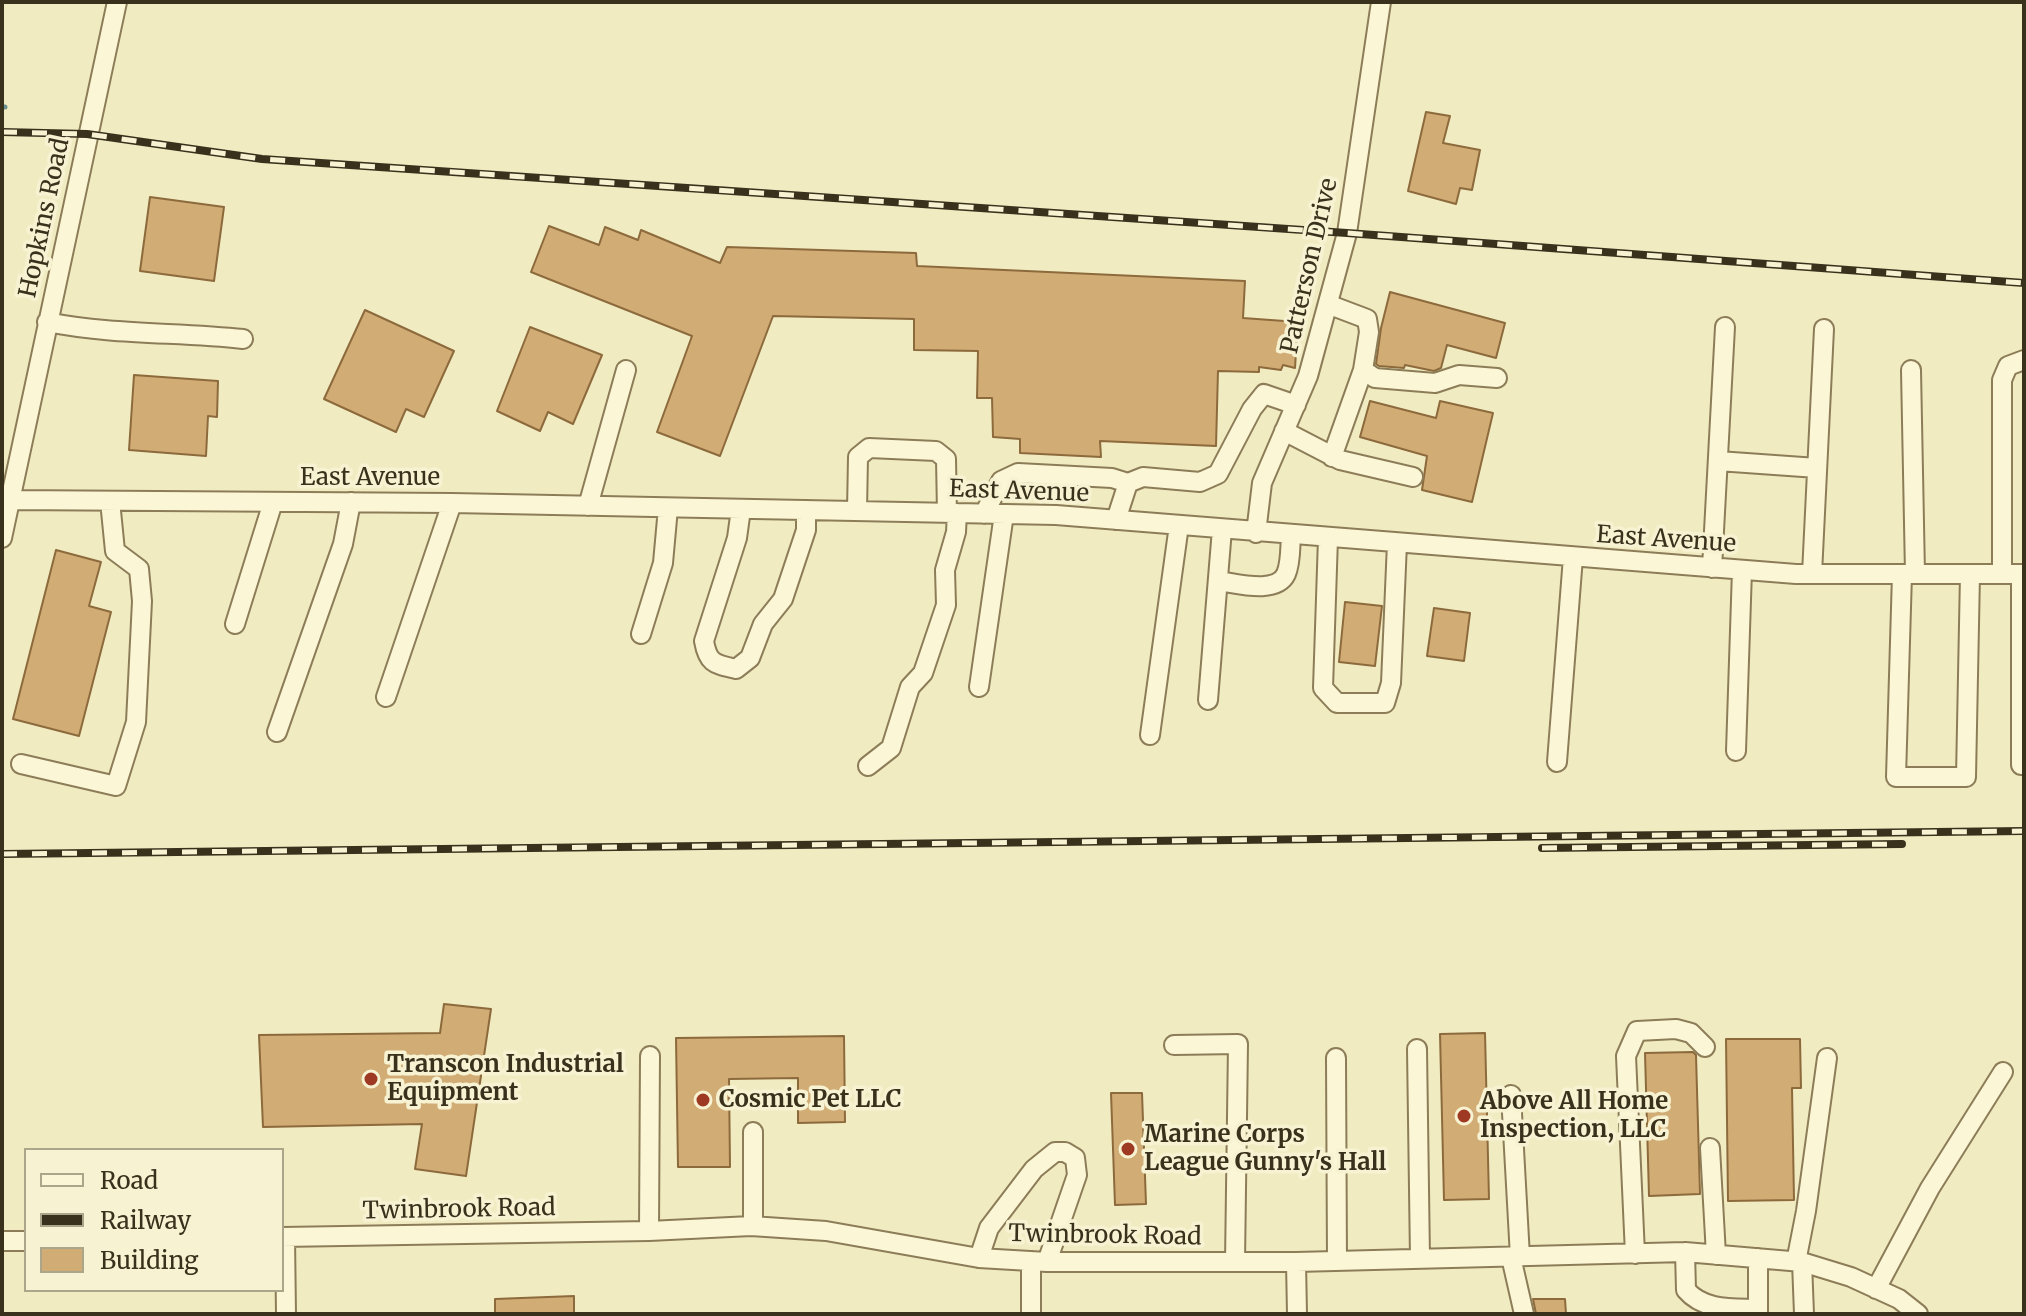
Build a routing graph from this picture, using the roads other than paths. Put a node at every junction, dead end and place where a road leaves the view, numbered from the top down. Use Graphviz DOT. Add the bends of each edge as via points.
graph roads {
  1 [pos="117,2"];
  2 [pos="1381,2"];
  3 [pos="1330,305"];
  4 [pos="47,322"];
  5 [pos="1725,327"];
  6 [pos="1824,329"];
  7 [pos="243,339"];
  8 [pos="2024,360"];
  9 [pos="626,370"];
  10 [pos="1363,370"];
  11 [pos="1911,370"];
  12 [pos="1497,378"];
  13 [pos="1296,405"];
  14 [pos="1284,431"];
  15 [pos="1332,457"];
  16 [pos="1718,461"];
  17 [pos="1817,468"];
  18 [pos="1413,477"];
  19 [pos="1128,483"];
  20 [pos="10,500"];
  21 [pos="110,501"];
  22 [pos="273,502"];
  23 [pos="351,502"];
  24 [pos="452,503"];
  25 [pos="588,506"];
  26 [pos="668,508"];
  27 [pos="741,509"];
  28 [pos="806,510"];
  29 [pos="857,511"];
  30 [pos="952,513"];
  31 [pos="984,514"];
  32 [pos="1004,514"];
  33 [pos="1116,520"];
  34 [pos="1179,525"];
  35 [pos="1222,529"];
  36 [pos="1256,533"];
  37 [pos="1291,535"];
  38 [pos="2,538"];
  39 [pos="1328,538"];
  40 [pos="1397,543"];
  41 [pos="1573,557"];
  42 [pos="1712,568"];
  43 [pos="1742,570"];
  44 [pos="1812,574"];
  45 [pos="1908,574"];
  46 [pos="1970,574"];
  47 [pos="2016,574"];
  48 [pos="1218,581"];
  49 [pos="235,624"];
  50 [pos="641,634"];
  51 [pos="979,687"];
  52 [pos="386,697"];
  53 [pos="1208,700"];
  54 [pos="277,732"];
  55 [pos="1150,735"];
  56 [pos="1736,751"];
  57 [pos="1557,762"];
  58 [pos="21,764"];
  59 [pos="2024,765"];
  60 [pos="868,766"];
  61 [pos="1174,1045"];
  62 [pos="1705,1047"];
  63 [pos="1417,1049"];
  64 [pos="650,1056"];
  65 [pos="1336,1058"];
  66 [pos="1827,1058"];
  67 [pos="2003,1072"];
  68 [pos="1511,1095"];
  69 [pos="753,1132"];
  70 [pos="1710,1148"];
  71 [pos="753,1226"];
  72 [pos="649,1231"];
  73 [pos="284,1237"];
  74 [pos="2,1241"];
  75 [pos="24,1241"];
  76 [pos="1685,1252"];
  77 [pos="1635,1254"];
  78 [pos="1716,1255"];
  79 [pos="1516,1257"];
  80 [pos="979,1258"];
  81 [pos="1758,1258"];
  82 [pos="1420,1259"];
  83 [pos="1337,1261"];
  84 [pos="1039,1262"];
  85 [pos="1235,1262"];
  86 [pos="1296,1262"];
  87 [pos="1799,1262"];
  88 [pos="1876,1289"];
  89 [pos="1758,1312"];
  90 [pos="286,1314"];
  91 [pos="1031,1314"];
  92 [pos="1297,1314"];
  93 [pos="1524,1314"];
  94 [pos="1804,1314"];
  95 [pos="1918,1314"];
  1 -- 4 [label="street, Hopkins Road"];
  2 -- 3 [label="street, Patterson Drive" via="1347,233"];
  3 -- 10 [label="street" via="1367,319"];
  3 -- 13 [label="street, Patterson Drive"];
  4 -- 7 [label="street"];
  4 -- 20 [label="street, Hopkins Road"];
  5 -- 16 [label="street"];
  6 -- 17 [label="street"];
  8 -- 47 [label="street" via="2008,366 2002,380"];
  9 -- 25 [label="street"];
  10 -- 12 [label="street" via="1375,378 1435,383 1459,375"];
  10 -- 15 [label="street"];
  11 -- 45 [label="street"];
  13 -- 14 [label="street, Patterson Drive"];
  13 -- 19 [label="street" via="1264,394 1218,474 1200,482 1143,477"];
  14 -- 15 [label="street"];
  14 -- 36 [label="street, Patterson Drive" via="1262,483"];
  15 -- 18 [label="street"];
  16 -- 17 [label="street"];
  16 -- 42 [label="street"];
  17 -- 44 [label="street"];
  19 -- 31 [label="street" via="1018,473 1001,481"];
  19 -- 33 [label="street"];
  20 -- 21 [label="street, East Avenue"];
  20 -- 38 [label="street, Hopkins Road"];
  21 -- 22 [label="street, East Avenue"];
  21 -- 58 [label="street" via="115,551 139,569 142,601 136,722 116,786"];
  22 -- 23 [label="street, East Avenue"];
  22 -- 49 [label="street"];
  23 -- 24 [label="street, East Avenue"];
  23 -- 54 [label="street" via="343,544"];
  24 -- 25 [label="street, East Avenue"];
  24 -- 52 [label="street"];
  25 -- 26 [label="street, East Avenue"];
  26 -- 27 [label="street, East Avenue"];
  26 -- 50 [label="street" via="663,563"];
  27 -- 28 [label="street, East Avenue"];
  27 -- 28 [label="street" via="704,641 715,664 736,669 750,658 763,624 783,599 806,530"];
  28 -- 29 [label="street, East Avenue"];
  29 -- 30 [label="street, East Avenue"];
  29 -- 30 [label="street" via="858,457 869,448 936,451 946,459"];
  30 -- 31 [label="street, East Avenue"];
  30 -- 60 [label="street" via="956,532 945,570 946,605 923,673 910,687 891,748"];
  31 -- 32 [label="street, East Avenue"];
  32 -- 33 [label="street, East Avenue"];
  32 -- 51 [label="street"];
  33 -- 34 [label="street, East Avenue"];
  34 -- 35 [label="street, East Avenue"];
  34 -- 55 [label="street"];
  35 -- 36 [label="street, East Avenue"];
  35 -- 48 [label="street"];
  36 -- 37 [label="street, East Avenue"];
  37 -- 39 [label="street, East Avenue"];
  37 -- 48 [label="street" via="1288,569 1278,583"];
  39 -- 40 [label="street, East Avenue"];
  39 -- 40 [label="street" via="1323,688 1337,703 1385,703 1391,683"];
  40 -- 41 [label="street, East Avenue"];
  41 -- 42 [label="street, East Avenue"];
  41 -- 57 [label="street"];
  42 -- 43 [label="street, East Avenue"];
  43 -- 44 [label="street, East Avenue"];
  43 -- 56 [label="street"];
  44 -- 45 [label="street, East Avenue"];
  45 -- 46 [label="street, East Avenue"];
  45 -- 46 [label="street" via="1896,777 1966,777"];
  46 -- 47 [label="street, East Avenue"];
  47 -- 59 [label="street"];
  48 -- 53 [label="street"];
  61 -- 85 [label="street" via="1238,1044"];
  62 -- 77 [label="street" via="1691,1033 1676,1029 1637,1031 1626,1056"];
  63 -- 82 [label="street"];
  64 -- 72 [label="street"];
  65 -- 83 [label="street"];
  66 -- 87 [label="street"];
  67 -- 88 [label="street" via="1930,1188"];
  68 -- 79 [label="street"];
  69 -- 71 [label="street"];
  70 -- 78 [label="street"];
  71 -- 72 [label="street, Twinbrook Road"];
  71 -- 80 [label="street, Twinbrook Road" via="826,1231"];
  72 -- 73 [label="street, Twinbrook Road"];
  73 -- 90 [label="street"];
  74 -- 75 [label="street"];
  76 -- 77 [label="street, Twinbrook Road"];
  76 -- 78 [label="street, Twinbrook Road"];
  76 -- 89 [label="street" via="1686,1290 1691,1296 1716,1307"];
  77 -- 79 [label="street, Twinbrook Road"];
  78 -- 81 [label="street, Twinbrook Road"];
  79 -- 82 [label="street, Twinbrook Road"];
  79 -- 93 [label="street"];
  80 -- 84 [label="street, Twinbrook Road"];
  80 -- 84 [label="street" via="989,1228 1034,1169 1055,1152 1065,1152 1075,1158 1077,1175"];
  81 -- 87 [label="street, Twinbrook Road"];
  81 -- 89 [label="street"];
  82 -- 83 [label="street, Twinbrook Road"];
  83 -- 86 [label="street, Twinbrook Road"];
  84 -- 85 [label="street, Twinbrook Road"];
  84 -- 91 [label="street"];
  85 -- 86 [label="street, Twinbrook Road"];
  86 -- 92 [label="street"];
  87 -- 88 [label="street, Twinbrook Road"];
  87 -- 94 [label="street"];
  88 -- 95 [label="street, Twinbrook Road"];
}
